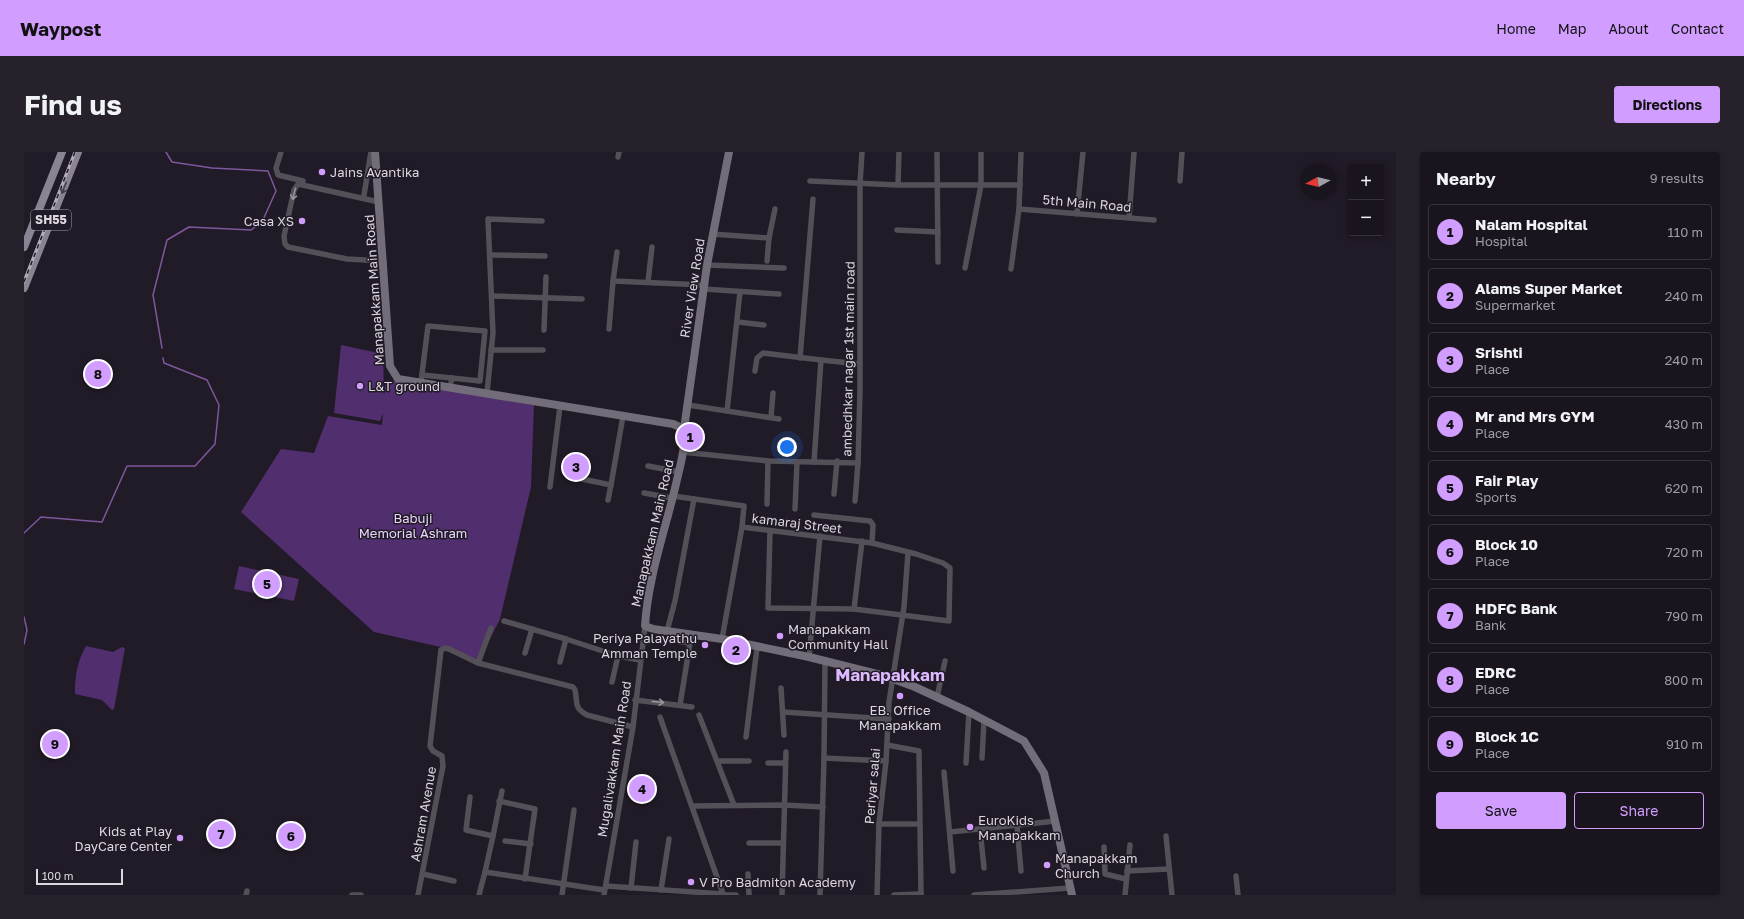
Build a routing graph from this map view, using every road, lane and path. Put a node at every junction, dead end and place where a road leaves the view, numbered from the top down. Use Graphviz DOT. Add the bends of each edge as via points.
graph roads {
  1 [pos="62,152"];
  2 [pos="78,152"];
  3 [pos="281,152"];
  4 [pos="370,152"];
  5 [pos="375,152"];
  6 [pos="729,152"];
  7 [pos="862,152"];
  8 [pos="899,152"];
  9 [pos="937,152"];
  10 [pos="981,152"];
  11 [pos="1021,152"];
  12 [pos="1083,152"];
  13 [pos="1134,152"];
  14 [pos="1182,152"];
  15 [pos="1180,181"];
  16 [pos="810,182"];
  17 [pos="860,184"];
  18 [pos="898,185"];
  19 [pos="938,185"];
  20 [pos="981,185"];
  21 [pos="1020,185"];
  22 [pos="364,195"];
  23 [pos="813,199"];
  24 [pos="379,200"];
  25 [pos="775,209"];
  26 [pos="1019,209"];
  27 [pos="1077,214"];
  28 [pos="1129,218"];
  29 [pos="1154,220"];
  30 [pos="542,221"];
  31 [pos="897,230"];
  32 [pos="938,232"];
  33 [pos="712,234"];
  34 [pos="769,238"];
  35 [pos="24,247"];
  36 [pos="652,247"];
  37 [pos="617,252"];
  38 [pos="491,255"];
  39 [pos="545,256"];
  40 [pos="384,261"];
  41 [pos="768,261"];
  42 [pos="938,262"];
  43 [pos="707,265"];
  44 [pos="784,268"];
  45 [pos="965,268"];
  46 [pos="1011,269"];
  47 [pos="546,277"];
  48 [pos="613,281"];
  49 [pos="648,282"];
  50 [pos="703,287"];
  51 [pos="24,288"];
  52 [pos="740,292"];
  53 [pos="779,294"];
  54 [pos="492,296"];
  55 [pos="545,298"];
  56 [pos="582,299"];
  57 [pos="738,322"];
  58 [pos="764,325"];
  59 [pos="609,328"];
  60 [pos="544,330"];
  61 [pos="491,350"];
  62 [pos="543,350"];
  63 [pos="800,358"];
  64 [pos="821,360"];
  65 [pos="860,364"];
  66 [pos="755,371"];
  67 [pos="452,378"];
  68 [pos="421,379"];
  69 [pos="450,387"];
  70 [pos="773,392"];
  71 [pos="487,393"];
  72 [pos="688,405"];
  73 [pos="560,406"];
  74 [pos="727,411"];
  75 [pos="623,416"];
  76 [pos="771,418"];
  77 [pos="779,419"];
  78 [pos="684,429"];
  79 [pos="682,452"];
  80 [pos="768,461"];
  81 [pos="837,461"];
  82 [pos="798,462"];
  83 [pos="814,462"];
  84 [pos="858,463"];
  85 [pos="648,466"];
  86 [pos="678,472"];
  87 [pos="572,477"];
  88 [pos="611,484"];
  89 [pos="550,487"];
  90 [pos="644,493"];
  91 [pos="834,494"];
  92 [pos="673,497"];
  93 [pos="694,499"];
  94 [pos="608,500"];
  95 [pos="855,500"];
  96 [pos="767,504"];
  97 [pos="795,509"];
  98 [pos="814,515"];
  99 [pos="742,527"];
  100 [pos="770,531"];
  101 [pos="820,536"];
  102 [pos="862,541"];
  103 [pos="872,543"];
  104 [pos="908,553"];
  105 [pos="812,609"];
  106 [pos="854,609"];
  107 [pos="902,616"];
  108 [pos="504,621"];
  109 [pos="645,626"];
  110 [pos="491,628"];
  111 [pos="532,629"];
  112 [pos="667,631"];
  113 [pos="682,634"];
  114 [pos="566,639"];
  115 [pos="722,639"];
  116 [pos="757,648"];
  117 [pos="525,653"];
  118 [pos="618,656"];
  119 [pos="809,657"];
  120 [pos="640,660"];
  121 [pos="825,661"];
  122 [pos="945,661"];
  123 [pos="560,662"];
  124 [pos="478,663"];
  125 [pos="892,678"];
  126 [pos="612,682"];
  127 [pos="781,688"];
  128 [pos="937,697"];
  129 [pos="635,700"];
  130 [pos="680,705"];
  131 [pos="692,707"];
  132 [pos="783,712"];
  133 [pos="969,712"];
  134 [pos="699,715"];
  135 [pos="824,715"];
  136 [pos="660,717"];
  137 [pos="889,719"];
  138 [pos="984,721"];
  139 [pos="633,727"];
  140 [pos="784,735"];
  141 [pos="746,738"];
  142 [pos="887,745"];
  143 [pos="786,752"];
  144 [pos="824,758"];
  145 [pos="982,758"];
  146 [pos="718,761"];
  147 [pos="749,761"];
  148 [pos="886,761"];
  149 [pos="768,763"];
  150 [pos="785,763"];
  151 [pos="966,763"];
  152 [pos="944,772"];
  153 [pos="502,790"];
  154 [pos="470,798"];
  155 [pos="500,801"];
  156 [pos="734,805"];
  157 [pos="784,805"];
  158 [pos="693,806"];
  159 [pos="823,807"];
  160 [pos="574,810"];
  161 [pos="1056,821"];
  162 [pos="879,824"];
  163 [pos="919,824"];
  164 [pos="1017,826"];
  165 [pos="980,829"];
  166 [pos="950,832"];
  167 [pos="493,836"];
  168 [pos="1166,836"];
  169 [pos="669,839"];
  170 [pos="504,841"];
  171 [pos="636,842"];
  172 [pos="749,843"];
  173 [pos="783,843"];
  174 [pos="531,844"];
  175 [pos="1130,845"];
  176 [pos="1104,847"];
  177 [pos="984,868"];
  178 [pos="1170,869"];
  179 [pos="953,871"];
  180 [pos="1021,871"];
  181 [pos="485,872"];
  182 [pos="1127,872"];
  183 [pos="423,874"];
  184 [pos="748,874"];
  185 [pos="1236,876"];
  186 [pos="525,879"];
  187 [pos="1126,879"];
  188 [pos="454,881"];
  189 [pos="563,885"];
  190 [pos="631,888"];
  191 [pos="604,890"];
  192 [pos="661,890"];
  193 [pos="1071,891"];
  194 [pos="723,894"];
  195 [pos="921,894"];
  196 [pos="352,895"];
  197 [pos="361,895"];
  198 [pos="418,895"];
  199 [pos="479,895"];
  200 [pos="562,895"];
  201 [pos="736,895"];
  202 [pos="749,895"];
  203 [pos="782,895"];
  204 [pos="820,895"];
  205 [pos="877,895"];
  206 [pos="894,895"];
  207 [pos="974,895"];
  208 [pos="1125,895"];
  209 [pos="1172,895"];
  210 [pos="1238,895"];
  1 -- 35 [label="main road, SH55"];
  2 -- 51 [label="main road, SH55, one-way"];
  3 -- 22 [label="street" via="276,168 278,175"];
  4 -- 22 [label="street"];
  5 -- 24 [label="main road, Manapakkam Main Road"];
  6 -- 33 [label="main road, River View Road"];
  7 -- 17 [label="street, ambedhkar nagar 1st main road"];
  8 -- 18 [label="street"];
  9 -- 19 [label="street"];
  10 -- 20 [label="street"];
  11 -- 21 [label="street"];
  12 -- 27 [label="street"];
  13 -- 28 [label="street"];
  14 -- 15 [label="street"];
  16 -- 17 [label="street"];
  17 -- 18 [label="street"];
  17 -- 65 [label="street, ambedhkar nagar 1st main road"];
  18 -- 19 [label="street"];
  19 -- 20 [label="street"];
  19 -- 32 [label="street"];
  20 -- 21 [label="street"];
  20 -- 45 [label="street"];
  21 -- 26 [label="street"];
  22 -- 24 [label="street"];
  23 -- 63 [label="street"];
  24 -- 40 [label="main road, Manapakkam Main Road"];
  24 -- 40 [label="street, one-way" via="298,184 294,190 284,236 288,247 347,259"];
  25 -- 34 [label="street"];
  26 -- 27 [label="street, 5th Main Road"];
  26 -- 46 [label="street"];
  27 -- 28 [label="street, 5th Main Road"];
  28 -- 29 [label="street, 5th Main Road"];
  30 -- 38 [label="street" via="488,219"];
  31 -- 32 [label="street"];
  32 -- 42 [label="street"];
  33 -- 34 [label="street"];
  33 -- 43 [label="main road, River View Road"];
  34 -- 41 [label="street"];
  36 -- 49 [label="street"];
  37 -- 48 [label="street"];
  38 -- 39 [label="street"];
  38 -- 54 [label="street"];
  40 -- 68 [label="main road, Manapakkam Main Road" via="390,366 398,379"];
  43 -- 44 [label="street"];
  43 -- 50 [label="main road, River View Road"];
  47 -- 55 [label="street"];
  48 -- 49 [label="street"];
  48 -- 59 [label="street"];
  49 -- 50 [label="street"];
  50 -- 52 [label="street"];
  50 -- 72 [label="main road, River View Road"];
  52 -- 53 [label="street"];
  52 -- 57 [label="street"];
  54 -- 55 [label="street"];
  54 -- 61 [label="street"];
  55 -- 56 [label="street"];
  55 -- 60 [label="street"];
  57 -- 58 [label="street"];
  57 -- 74 [label="street"];
  61 -- 62 [label="street"];
  61 -- 71 [label="street"];
  63 -- 64 [label="street"];
  63 -- 66 [label="street" via="763,353 756,358"];
  64 -- 65 [label="street"];
  64 -- 83 [label="street"];
  65 -- 84 [label="street, ambedhkar nagar 1st main road"];
  67 -- 68 [label="street"];
  67 -- 68 [label="street" via="480,381 485,331 428,326"];
  67 -- 69 [label="street"];
  68 -- 69 [label="main road, Manapakkam Main Road"];
  69 -- 71 [label="main road, Manapakkam Main Road"];
  70 -- 76 [label="street"];
  71 -- 73 [label="main road, Manapakkam Main Road"];
  72 -- 74 [label="street"];
  72 -- 78 [label="main road, River View Road"];
  73 -- 75 [label="main road, Manapakkam Main Road"];
  73 -- 89 [label="street"];
  74 -- 76 [label="street"];
  75 -- 78 [label="main road, Manapakkam Main Road" via="673,424"];
  75 -- 88 [label="street"];
  76 -- 77 [label="street"];
  78 -- 79 [label="main road, Manapakkam Main Road"];
  79 -- 80 [label="street, ambedhkar nagar 1st main road"];
  79 -- 86 [label="main road, Manapakkam Main Road"];
  80 -- 82 [label="street, ambedhkar nagar 1st main road"];
  80 -- 96 [label="street"];
  81 -- 83 [label="street, ambedhkar nagar 1st main road"];
  81 -- 84 [label="street, ambedhkar nagar 1st main road"];
  81 -- 91 [label="street"];
  82 -- 83 [label="street, ambedhkar nagar 1st main road"];
  82 -- 97 [label="street"];
  84 -- 95 [label="street"];
  85 -- 86 [label="street"];
  86 -- 92 [label="main road, Manapakkam Main Road"];
  87 -- 88 [label="street"];
  88 -- 94 [label="street"];
  90 -- 92 [label="street, kamaraj Street"];
  92 -- 93 [label="street, kamaraj Street"];
  92 -- 109 [label="main road, Manapakkam Main Road" via="657,556"];
  93 -- 99 [label="street, kamaraj Street" via="744,506"];
  93 -- 112 [label="street"];
  98 -- 103 [label="street" via="870,521 873,525"];
  99 -- 100 [label="street, kamaraj Street"];
  99 -- 115 [label="street"];
  100 -- 101 [label="street, kamaraj Street"];
  100 -- 105 [label="street" via="768,608"];
  101 -- 102 [label="street, kamaraj Street"];
  101 -- 105 [label="street"];
  102 -- 103 [label="street, kamaraj Street"];
  102 -- 106 [label="street"];
  103 -- 104 [label="street, kamaraj Street"];
  104 -- 107 [label="street, Periyar salai"];
  104 -- 107 [label="street, kamaraj Street" via="944,563 950,568 949,621"];
  105 -- 106 [label="street"];
  105 -- 119 [label="street"];
  106 -- 107 [label="street"];
  107 -- 125 [label="street, Periyar salai"];
  108 -- 111 [label="street"];
  109 -- 112 [label="main road, Manapakkam Main Road"];
  109 -- 120 [label="street, Mugalivakkam Main Road"];
  110 -- 124 [label="street"];
  111 -- 114 [label="street"];
  111 -- 117 [label="street"];
  112 -- 113 [label="main road, Manapakkam Main Road"];
  113 -- 115 [label="main road, Manapakkam Main Road"];
  113 -- 130 [label="street" via="680,642 690,643"];
  114 -- 118 [label="street"];
  114 -- 123 [label="street"];
  115 -- 116 [label="main road, Manapakkam Main Road"];
  116 -- 119 [label="main road, Manapakkam Main Road"];
  116 -- 141 [label="street"];
  118 -- 120 [label="street"];
  118 -- 126 [label="street"];
  119 -- 121 [label="main road, Manapakkam Main Road"];
  120 -- 129 [label="street, Mugalivakkam Main Road"];
  121 -- 125 [label="main road, Manapakkam Main Road"];
  121 -- 135 [label="street"];
  122 -- 128 [label="street"];
  124 -- 139 [label="street" via="573,687 580,711"];
  124 -- 183 [label="street, Ashram Avenue" via="445,648 441,650 430,746 442,756 443,766"];
  125 -- 128 [label="main road, Manapakkam Main Road"];
  125 -- 137 [label="street, Periyar salai"];
  127 -- 132 [label="street"];
  128 -- 133 [label="main road, Manapakkam Main Road"];
  129 -- 130 [label="street, one-way"];
  129 -- 139 [label="street, Mugalivakkam Main Road"];
  130 -- 131 [label="street"];
  132 -- 135 [label="street"];
  132 -- 140 [label="street"];
  133 -- 138 [label="main road, Manapakkam Main Road"];
  133 -- 151 [label="street"];
  134 -- 146 [label="street"];
  135 -- 137 [label="street"];
  135 -- 144 [label="street"];
  136 -- 158 [label="street"];
  137 -- 142 [label="street, Periyar salai"];
  138 -- 145 [label="street"];
  138 -- 161 [label="main road, Manapakkam Main Road" via="1024,741 1044,773"];
  139 -- 191 [label="street, Mugalivakkam Main Road"];
  142 -- 148 [label="street, Periyar salai"];
  142 -- 163 [label="street" via="919,751"];
  143 -- 150 [label="street"];
  144 -- 148 [label="street"];
  144 -- 159 [label="street"];
  146 -- 147 [label="street"];
  146 -- 156 [label="street"];
  148 -- 162 [label="street, Periyar salai"];
  149 -- 150 [label="street"];
  150 -- 157 [label="street"];
  152 -- 166 [label="street"];
  153 -- 155 [label="street"];
  154 -- 167 [label="street" via="466,830"];
  155 -- 167 [label="street"];
  155 -- 174 [label="street" via="536,809"];
  156 -- 157 [label="street"];
  156 -- 158 [label="street"];
  157 -- 159 [label="street"];
  157 -- 173 [label="street"];
  158 -- 194 [label="street"];
  159 -- 204 [label="street"];
  160 -- 189 [label="street"];
  161 -- 164 [label="street"];
  161 -- 193 [label="main road, Manapakkam Main Road"];
  162 -- 163 [label="street"];
  162 -- 205 [label="street, Periyar salai"];
  163 -- 195 [label="street"];
  164 -- 165 [label="street"];
  164 -- 180 [label="street"];
  165 -- 166 [label="street"];
  165 -- 177 [label="street"];
  166 -- 179 [label="street"];
  167 -- 181 [label="street"];
  168 -- 178 [label="street"];
  169 -- 192 [label="street"];
  170 -- 174 [label="street"];
  171 -- 190 [label="street"];
  172 -- 173 [label="street"];
  173 -- 203 [label="street"];
  174 -- 186 [label="street"];
  175 -- 182 [label="street"];
  176 -- 187 [label="street" via="1105,874"];
  178 -- 182 [label="street"];
  178 -- 209 [label="street"];
  181 -- 186 [label="street"];
  181 -- 199 [label="street"];
  182 -- 187 [label="street"];
  183 -- 188 [label="street"];
  183 -- 198 [label="street, Ashram Avenue"];
  184 -- 202 [label="street"];
  185 -- 210 [label="street"];
  186 -- 189 [label="street"];
  187 -- 208 [label="street"];
  189 -- 191 [label="street"];
  189 -- 200 [label="street"];
  190 -- 191 [label="street"];
  190 -- 192 [label="street"];
  192 -- 194 [label="street"];
  193 -- 207 [label="street"];
  194 -- 201 [label="street"];
  195 -- 206 [label="street"];
  196 -- 197 [label="street"];
}
